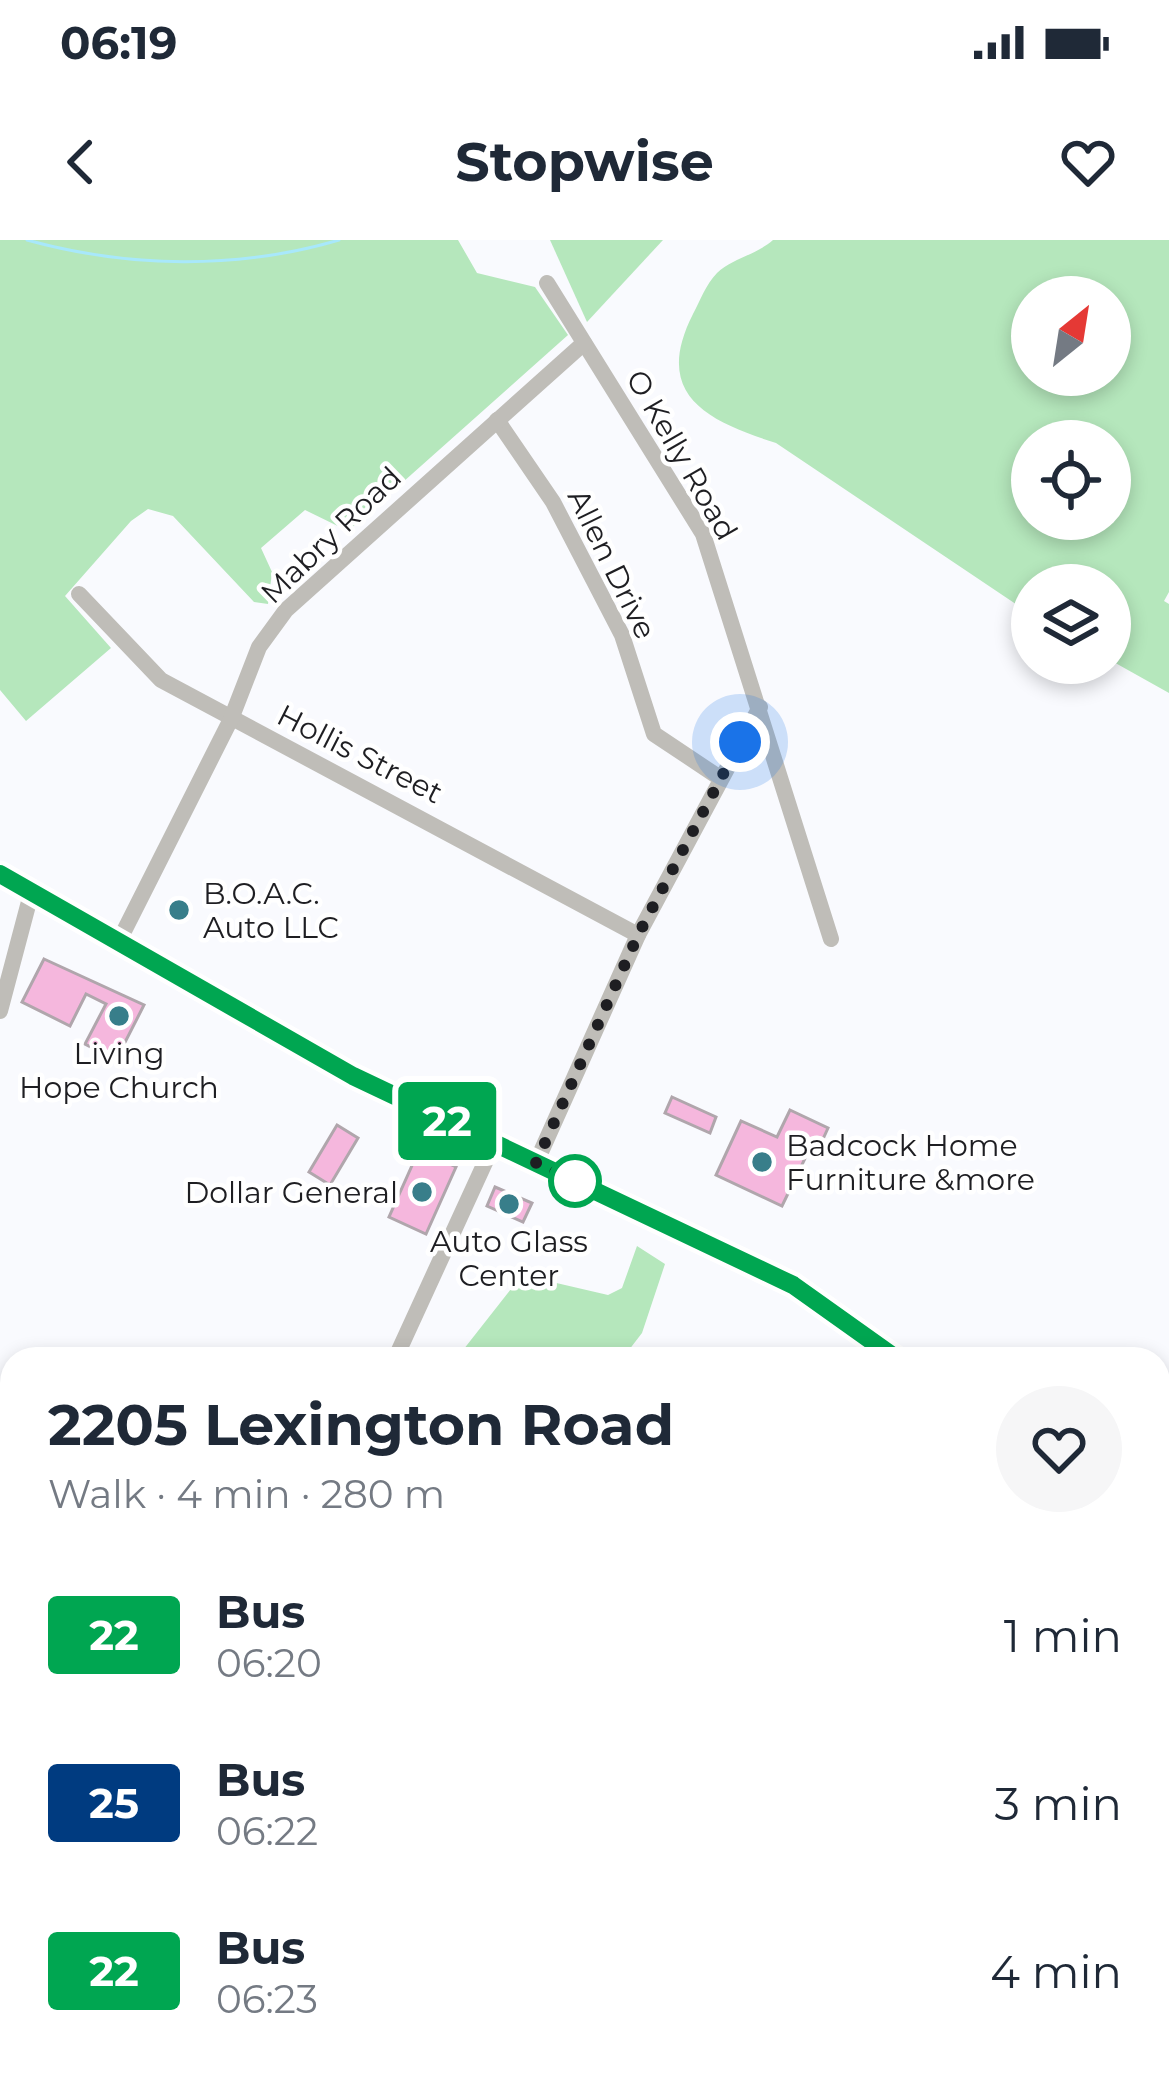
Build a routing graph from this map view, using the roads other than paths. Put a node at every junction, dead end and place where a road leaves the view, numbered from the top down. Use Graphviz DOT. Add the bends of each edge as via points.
graph roads {
  1 [pos="548,284"];
  2 [pos="584,344"];
  3 [pos="497,420"];
  4 [pos="79,595"];
  5 [pos="760,707"];
  6 [pos="231,719"];
  7 [pos="721,778"];
  8 [pos="0,874"];
  9 [pos="31,894"];
  10 [pos="638,935"];
  11 [pos="831,939"];
  12 [pos="117,944"];
  13 [pos="0,1011"];
  14 [pos="494,1143"];
  15 [pos="536,1163"];
  16 [pos="400,1347"];
  17 [pos="880,1347"];
  1 -- 2 [label="street, O Kelly Road"];
  2 -- 3 [label="street, Mabry Road"];
  2 -- 5 [label="street, O Kelly Road" via="703,534"];
  3 -- 6 [label="street, Mabry Road" via="286,610 260,647"];
  3 -- 7 [label="street, Allen Drive" via="553,502 622,635 654,734"];
  4 -- 6 [label="street, Hollis Street" via="154,675"];
  5 -- 7 [label="street"];
  5 -- 11 [label="street, O Kelly Road"];
  6 -- 10 [label="street, Hollis Street"];
  6 -- 12 [label="street, Mabry Road"];
  7 -- 10 [label="street"];
  8 -- 9 [label="highway"];
  9 -- 12 [label="highway"];
  9 -- 13 [label="street"];
  10 -- 15 [label="street"];
  12 -- 14 [label="highway" via="353,1076"];
  14 -- 15 [label="highway"];
  14 -- 16 [label="street"];
  15 -- 17 [label="highway" via="793,1285"];
}
